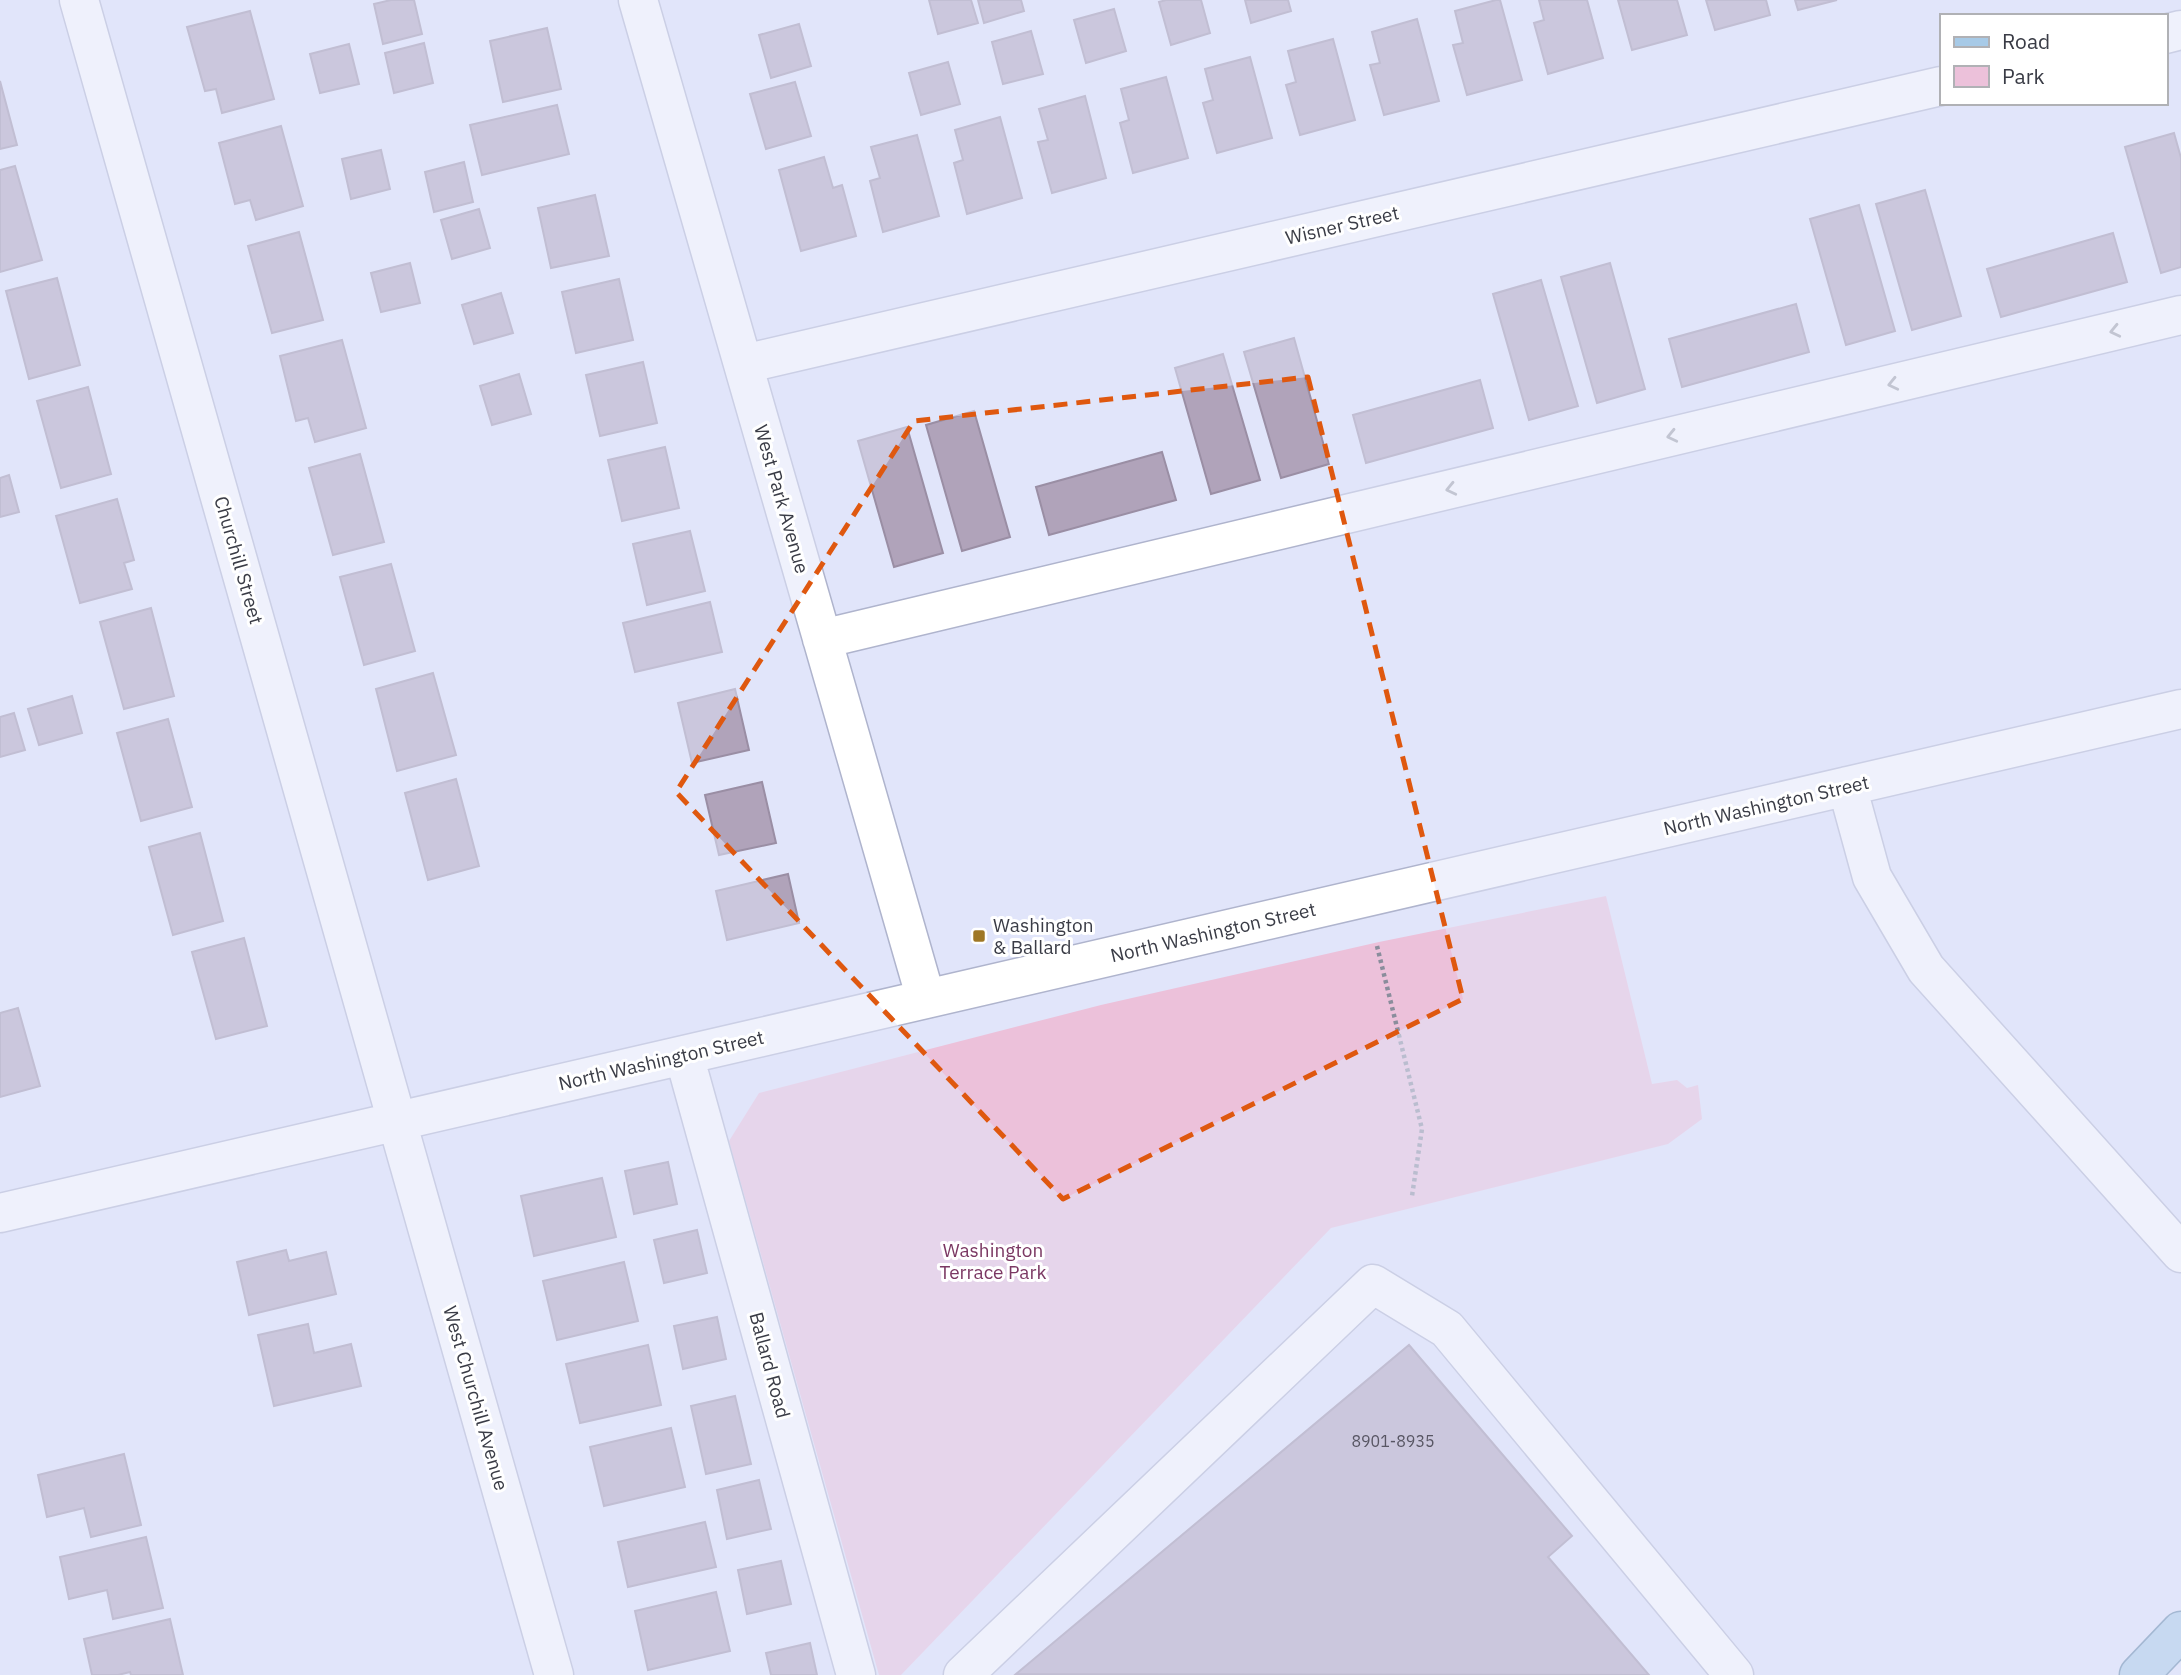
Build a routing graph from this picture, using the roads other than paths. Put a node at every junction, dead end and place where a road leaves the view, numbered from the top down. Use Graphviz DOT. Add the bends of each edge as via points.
graph roads {
  1 [pos="79,0"];
  2 [pos="638,0"];
  3 [pos="1940,86"];
  4 [pos="2181,315"];
  5 [pos="744,364"];
  6 [pos="822,639"];
  7 [pos="2181,709"];
  8 [pos="1847,786"];
  9 [pos="926,999"];
  10 [pos="684,1055"];
  11 [pos="398,1121"];
  12 [pos="0,1213"];
  13 [pos="2181,1253"];
  14 [pos="2181,1631"];
  15 [pos="554,1675"];
  16 [pos="856,1675"];
  17 [pos="963,1675"];
  18 [pos="1734,1675"];
  19 [pos="2139,1675"];
  1 -- 11 [label="street, Churchill Street"];
  2 -- 5 [label="street, West Park Avenue"];
  3 -- 5 [label="street, Wisner Street"];
  4 -- 6 [label="street, one-way"];
  5 -- 6 [label="street, West Park Avenue"];
  6 -- 9 [label="street, West Park Avenue"];
  7 -- 8 [label="street, North Washington Street"];
  8 -- 9 [label="street, North Washington Street"];
  8 -- 13 [label="street" via="1872,877 1926,969"];
  9 -- 10 [label="street, North Washington Street"];
  10 -- 11 [label="street, North Washington Street"];
  10 -- 16 [label="street, Ballard Road"];
  11 -- 12 [label="street, North Washington Street"];
  11 -- 15 [label="street, West Churchill Avenue"];
  14 -- 19 [label="main road"];
  17 -- 18 [label="street" via="1373,1284 1447,1329"];
}
